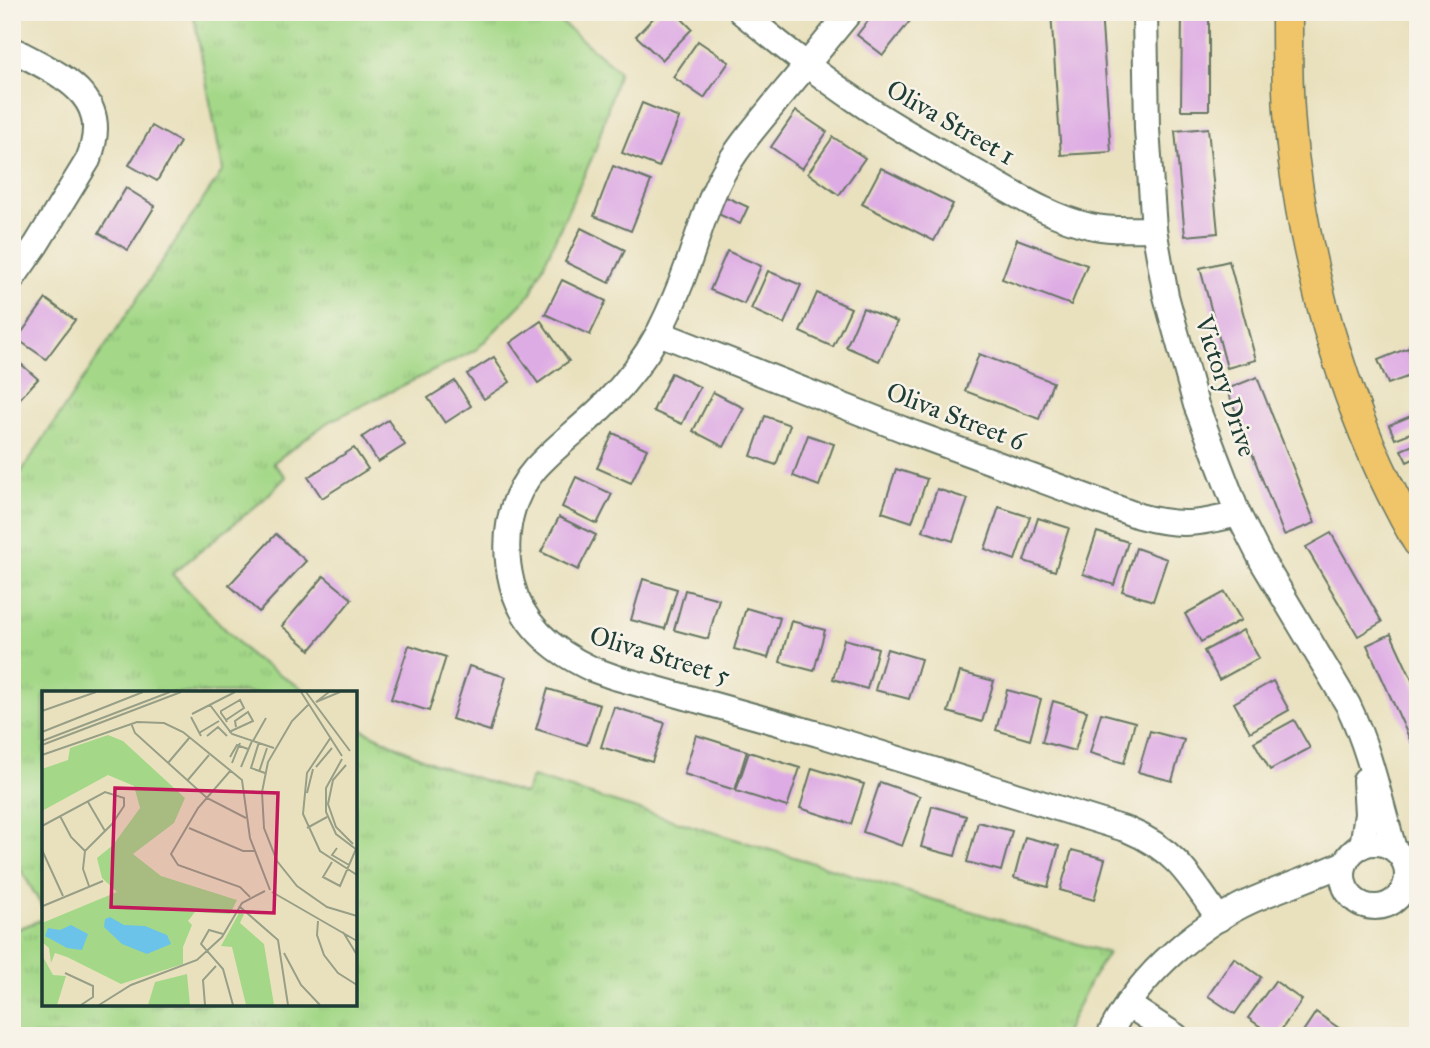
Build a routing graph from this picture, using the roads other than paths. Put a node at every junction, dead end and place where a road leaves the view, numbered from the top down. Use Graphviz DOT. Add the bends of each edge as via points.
graph roads {
  1 [pos="741,12"];
  2 [pos="850,12"];
  3 [pos="1145,12"];
  4 [pos="1287,12"];
  5 [pos="12,49"];
  6 [pos="806,65"];
  7 [pos="1154,229"];
  8 [pos="12,279"];
  9 [pos="659,333"];
  10 [pos="1238,514"];
  11 [pos="1418,542"];
  12 [pos="1364,744"];
  13 [pos="1354,854"];
  14 [pos="1406,862"];
  15 [pos="1409,894"];
  16 [pos="1264,895"];
  17 [pos="1350,895"];
  18 [pos="1219,919"];
  19 [pos="1127,1004"];
  20 [pos="1109,1036"];
  21 [pos="1176,1036"];
  1 -- 6 [label="street, Oliva Street 1"];
  2 -- 6 [label="street, Oliva Street 5"];
  3 -- 7 [label="street, Victory Drive"];
  4 -- 11 [label="main road" via="1293,153 1304,231 1322,307 1374,454"];
  5 -- 8 [label="street" via="83,93 96,133 88,160"];
  6 -- 7 [label="street, Oliva Street 1" via="908,134 1042,209 1093,227"];
  6 -- 9 [label="street, Oliva Street 5" via="724,173"];
  7 -- 10 [label="street, Victory Drive" via="1166,296 1196,405"];
  9 -- 10 [label="street, Oliva Street 6" via="1139,516 1192,524"];
  9 -- 18 [label="street, Oliva Street 5" via="605,405 535,470 520,491 506,541 508,567 514,592 538,633 573,660 614,677 818,733 1128,830 1171,855"];
  10 -- 12 [label="street, Victory Drive" via="1348,705"];
  12 -- 13 [label="street, Victory Drive" via="1367,814"];
  12 -- 14 [label="street, Victory Drive"];
  13 -- 14 [label="street" via="1373,843 1384,844"];
  13 -- 16 [label="street" via="1297,884"];
  13 -- 17 [label="street" via="1343,874"];
  14 -- 15 [label="street"];
  15 -- 17 [label="street" via="1369,907"];
  16 -- 17 [label="street"];
  16 -- 18 [label="street"];
  18 -- 19 [label="street" via="1153,971"];
  19 -- 20 [label="street"];
  19 -- 21 [label="street"];
}
